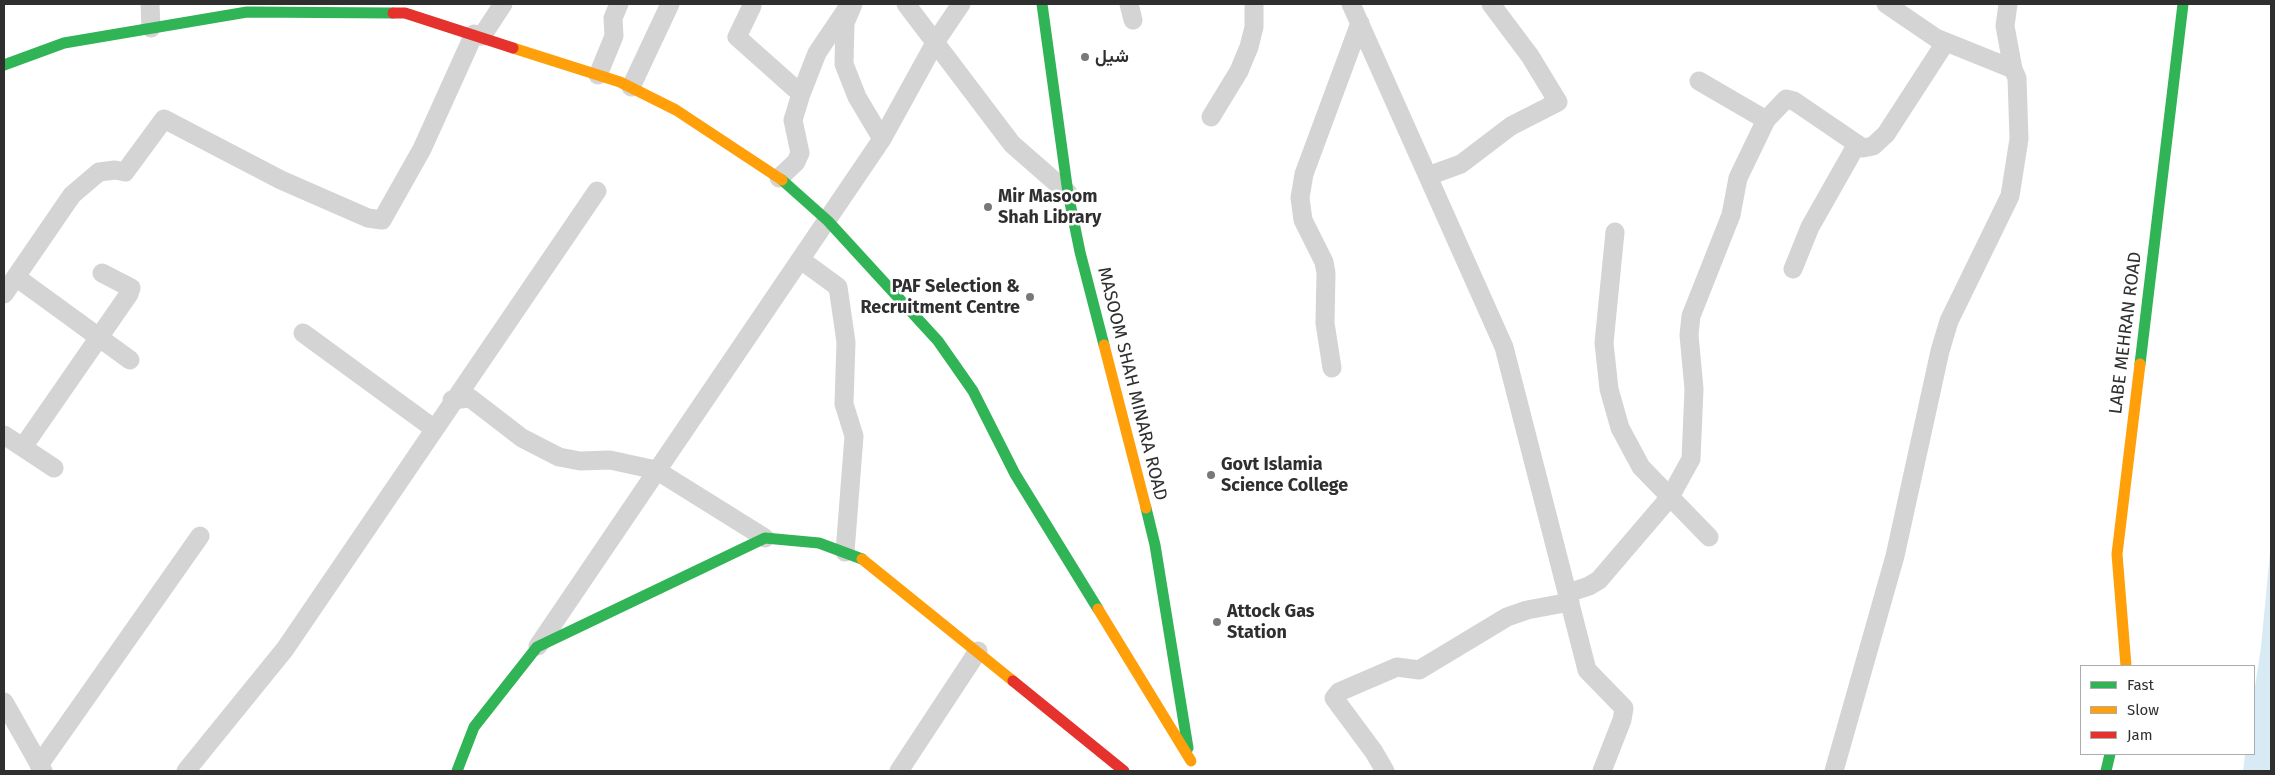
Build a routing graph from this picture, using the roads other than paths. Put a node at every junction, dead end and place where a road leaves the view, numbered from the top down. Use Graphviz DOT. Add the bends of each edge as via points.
graph roads {
  1 [pos="150,4"];
  2 [pos="503,4"];
  3 [pos="619,4"];
  4 [pos="670,4"];
  5 [pos="751,4"];
  6 [pos="906,4"];
  7 [pos="961,4"];
  8 [pos="1042,4"];
  9 [pos="1254,4"];
  10 [pos="1491,4"];
  11 [pos="1886,4"];
  12 [pos="2008,4"];
  13 [pos="2183,4"];
  14 [pos="851,6"];
  15 [pos="1359,10"];
  16 [pos="151,28"];
  17 [pos="478,35"];
  18 [pos="936,41"];
  19 [pos="1945,43"];
  20 [pos="4,65"];
  21 [pos="2013,68"];
  22 [pos="598,75"];
  23 [pos="1699,81"];
  24 [pos="631,87"];
  25 [pos="801,94"];
  26 [pos="1211,117"];
  27 [pos="1766,120"];
  28 [pos="882,139"];
  29 [pos="1857,144"];
  30 [pos="1428,176"];
  31 [pos="778,178"];
  32 [pos="597,191"];
  33 [pos="1068,193"];
  34 [pos="828,221"];
  35 [pos="1615,232"];
  36 [pos="801,260"];
  37 [pos="1794,269"];
  38 [pos="102,273"];
  39 [pos="16,276"];
  40 [pos="4,294"];
  41 [pos="303,332"];
  42 [pos="100,338"];
  43 [pos="130,360"];
  44 [pos="1332,368"];
  45 [pos="452,400"];
  46 [pos="433,428"];
  47 [pos="4,435"];
  48 [pos="23,448"];
  49 [pos="54,468"];
  50 [pos="656,470"];
  51 [pos="1670,497"];
  52 [pos="200,536"];
  53 [pos="1708,537"];
  54 [pos="766,538"];
  55 [pos="845,552"];
  56 [pos="1569,597"];
  57 [pos="537,647"];
  58 [pos="978,651"];
  59 [pos="2126,665"];
  60 [pos="4,702"];
  61 [pos="2110,755"];
  62 [pos="1191,766"];
  63 [pos="41,768"];
  64 [pos="186,771"];
  65 [pos="457,771"];
  66 [pos="899,771"];
  67 [pos="1124,771"];
  68 [pos="1385,771"];
  69 [pos="1602,771"];
  70 [pos="1834,771"];
  71 [pos="2106,771"];
  1 -- 16 [label="street"];
  2 -- 17 [label="street"];
  3 -- 22 [label="street" via="613,18 614,36"];
  4 -- 24 [label="street"];
  5 -- 25 [label="street" via="737,37"];
  6 -- 18 [label="street"];
  7 -- 18 [label="street"];
  8 -- 33 [label="street, MASOOM SHAH MINARA ROAD"];
  9 -- 26 [label="street" via="1254,26 1249,47 1239,71"];
  10 -- 30 [label="street" via="1530,56 1558,102 1511,126 1462,164"];
  11 -- 19 [label="street"];
  12 -- 21 [label="street" via="2005,26"];
  13 -- 59 [label="street, LABE MEHRAN ROAD" via="2117,554"];
  14 -- 25 [label="street" via="824,41"];
  14 -- 28 [label="street" via="845,23 844,64 856,97"];
  15 -- 30 [label="street"];
  15 -- 44 [label="street" via="1304,174 1300,198 1303,220 1324,262 1325,323"];
  16 -- 17 [label="street" via="247,12 405,13"];
  16 -- 20 [label="street" via="64,42"];
  17 -- 22 [label="street"];
  17 -- 39 [label="street" via="422,149 382,220 368,218 281,180 164,119 125,172 99,172 72,195"];
  18 -- 28 [label="street"];
  18 -- 33 [label="street" via="1012,144"];
  19 -- 21 [label="street"];
  19 -- 29 [label="street" via="1886,134 1873,146 1863,148"];
  21 -- 70 [label="street" via="2017,78 2019,139 2010,196 1949,321 1895,556"];
  22 -- 24 [label="street"];
  23 -- 27 [label="street"];
  24 -- 31 [label="street" via="676,110"];
  25 -- 31 [label="street" via="793,120 800,152 796,162"];
  27 -- 29 [label="street" via="1786,99 1794,101"];
  27 -- 51 [label="street" via="1738,178 1731,215 1691,316 1689,335 1694,388 1691,459"];
  28 -- 34 [label="street"];
  29 -- 37 [label="street" via="1810,227"];
  30 -- 56 [label="street" via="1504,347"];
  31 -- 34 [label="street"];
  32 -- 45 [label="street"];
  33 -- 62 [label="street, MASOOM SHAH MINARA ROAD" via="1080,252 1155,545"];
  34 -- 36 [label="street"];
  34 -- 62 [label="street" via="938,341 973,392 1015,474"];
  35 -- 51 [label="street" via="1604,343 1609,390 1629,447 1641,467"];
  36 -- 50 [label="street"];
  36 -- 55 [label="street" via="838,287 846,342 844,404 854,436"];
  38 -- 42 [label="street" via="131,288"];
  39 -- 40 [label="street"];
  39 -- 42 [label="street"];
  41 -- 46 [label="street"];
  42 -- 43 [label="street"];
  42 -- 48 [label="street"];
  45 -- 46 [label="street"];
  45 -- 50 [label="street" via="470,398 522,438 559,457 580,461 610,460"];
  46 -- 64 [label="street" via="285,649"];
  47 -- 48 [label="street"];
  48 -- 49 [label="street"];
  50 -- 54 [label="street"];
  50 -- 57 [label="street"];
  51 -- 53 [label="street"];
  51 -- 56 [label="street" via="1598,580"];
  52 -- 63 [label="street"];
  54 -- 55 [label="street" via="819,543"];
  54 -- 57 [label="street"];
  55 -- 58 [label="street" via="864,560"];
  56 -- 68 [label="street" via="1507,617 1419,670 1397,667 1339,692 1334,698"];
  56 -- 69 [label="street" via="1587,670 1624,708"];
  57 -- 65 [label="street" via="474,727"];
  58 -- 66 [label="street"];
  58 -- 67 [label="street"];
  60 -- 63 [label="street"];
  61 -- 71 [label="street"];
}
